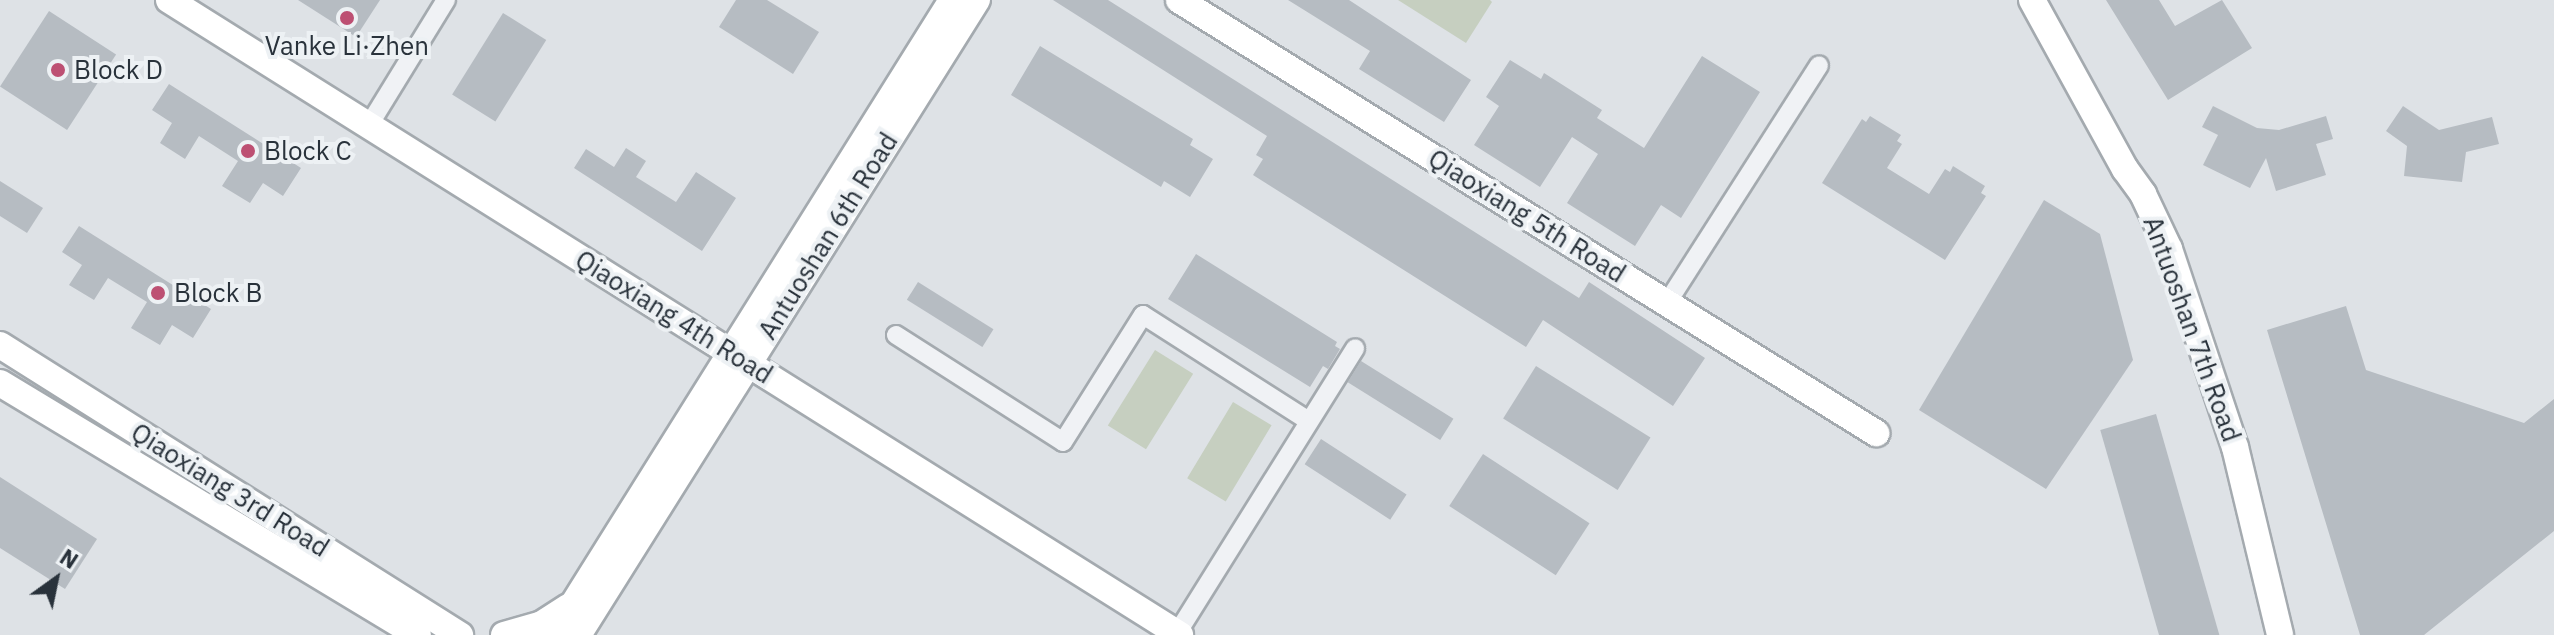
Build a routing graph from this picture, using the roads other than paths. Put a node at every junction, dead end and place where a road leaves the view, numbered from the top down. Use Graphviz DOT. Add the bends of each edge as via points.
graph roads {
  1 [pos="169,0"];
  2 [pos="446,0"];
  3 [pos="952,0"];
  4 [pos="977,0"];
  5 [pos="1179,0"];
  6 [pos="2032,0"];
  7 [pos="1819,65"];
  8 [pos="369,125"];
  9 [pos="1667,303"];
  10 [pos="896,335"];
  11 [pos="0,345"];
  12 [pos="1355,348"];
  13 [pos="740,358"];
  14 [pos="0,383"];
  15 [pos="1309,421"];
  16 [pos="1876,433"];
  17 [pos="606,590"];
  18 [pos="579,595"];
  19 [pos="453,631"];
  20 [pos="1177,634"];
  21 [pos="418,635"];
  22 [pos="472,635"];
  23 [pos="504,635"];
  24 [pos="554,635"];
  25 [pos="578,635"];
  26 [pos="589,635"];
  27 [pos="2280,635"];
  1 -- 8 [label="street, Qiaoxiang 4th Road"];
  2 -- 8 [label="street"];
  3 -- 13 [label="street, Antuoshan 6th Road"];
  4 -- 13 [label="street, Antuoshan 6th Road"];
  5 -- 9 [label="street, Qiaoxiang 5th Road"];
  6 -- 27 [label="street, Antuoshan 7th Road" via="2169,249 2235,447"];
  7 -- 9 [label="street"];
  8 -- 13 [label="street, Qiaoxiang 4th Road"];
  9 -- 16 [label="street, Qiaoxiang 5th Road"];
  10 -- 15 [label="street" via="1063,442 1143,315"];
  11 -- 19 [label="street, Qiaoxiang 3rd Road"];
  12 -- 15 [label="street"];
  13 -- 17 [label="street, Antuoshan 6th Road"];
  13 -- 18 [label="street, Antuoshan 6th Road"];
  13 -- 20 [label="street, Qiaoxiang 4th Road"];
  14 -- 21 [label="street, Qiaoxiang 3rd Road"];
  15 -- 20 [label="street"];
  17 -- 25 [label="street, Antuoshan 6th Road"];
  17 -- 26 [label="street"];
  18 -- 23 [label="street" via="542,624"];
  18 -- 24 [label="street, Antuoshan 6th Road"];
  19 -- 22 [label="street, Qiaoxiang 3rd Road"];
}
